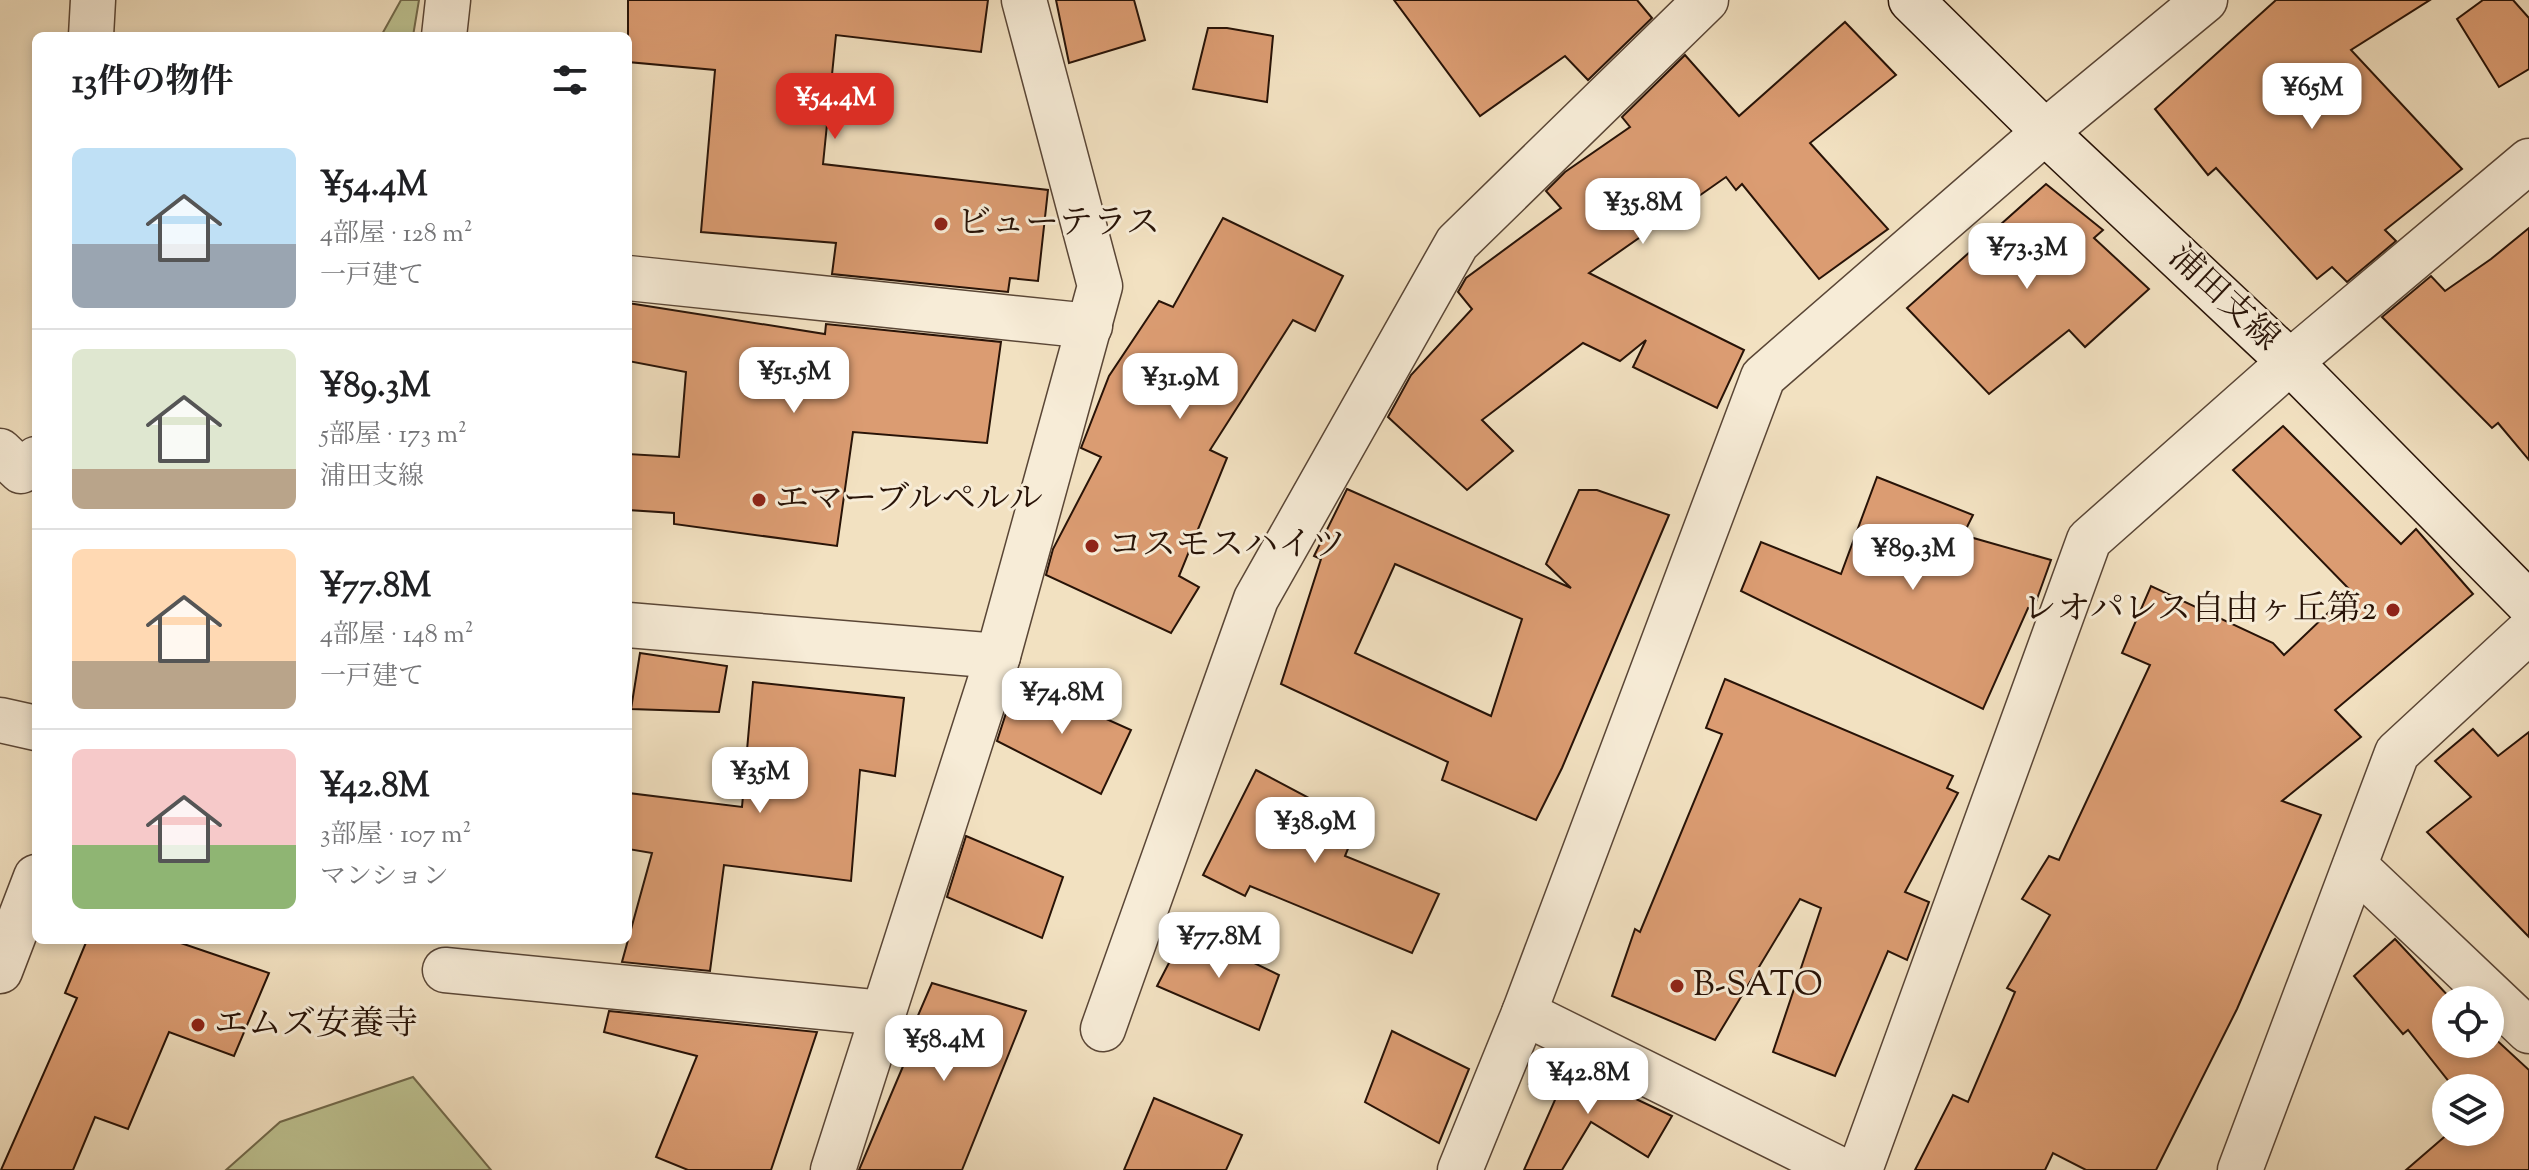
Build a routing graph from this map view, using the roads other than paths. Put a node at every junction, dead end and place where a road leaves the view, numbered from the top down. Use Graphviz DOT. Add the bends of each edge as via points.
graph roads {
  1 [pos="93,0"];
  2 [pos="448,0"];
  3 [pos="1024,0"];
  4 [pos="1706,0"];
  5 [pos="1911,0"];
  6 [pos="2205,0"];
  7 [pos="91,32"];
  8 [pos="444,32"];
  9 [pos="2045,132"];
  10 [pos="2529,161"];
  11 [pos="632,278"];
  12 [pos="1090,326"];
  13 [pos="2290,362"];
  14 [pos="0,451"];
  15 [pos="32,462"];
  16 [pos="2529,604"];
  17 [pos="632,625"];
  18 [pos="2529,631"];
  19 [pos="998,656"];
  20 [pos="0,720"];
  21 [pos="32,727"];
  22 [pos="2355,866"];
  23 [pos="32,887"];
  24 [pos="445,970"];
  25 [pos="0,971"];
  26 [pos="883,1013"];
  27 [pos="1524,1013"];
  28 [pos="1103,1029"];
  29 [pos="2529,1031"];
  30 [pos="2247,1166"];
  31 [pos="833,1170"];
  32 [pos="1460,1170"];
  33 [pos="1841,1170"];
  34 [pos="1860,1170"];
  1 -- 7 [label="street"];
  2 -- 8 [label="street"];
  3 -- 12 [label="street" via="1100,286"];
  4 -- 28 [label="street" via="1457,243 1256,599"];
  5 -- 9 [label="street, 浦田支線"];
  6 -- 9 [label="street"];
  9 -- 13 [label="street, 浦田支線"];
  9 -- 27 [label="street" via="1763,377"];
  10 -- 13 [label="street"];
  11 -- 12 [label="street"];
  12 -- 19 [label="street"];
  13 -- 16 [label="street, 浦田支線"];
  13 -- 34 [label="street" via="2089,540"];
  14 -- 15 [label="street" via="21,471"];
  17 -- 19 [label="street"];
  18 -- 22 [label="street" via="2397,753"];
  19 -- 26 [label="street"];
  20 -- 21 [label="street"];
  22 -- 29 [label="street"];
  22 -- 30 [label="street"];
  23 -- 25 [label="street"];
  24 -- 26 [label="street"];
  26 -- 31 [label="street"];
  27 -- 32 [label="street"];
  27 -- 33 [label="street"];
}
